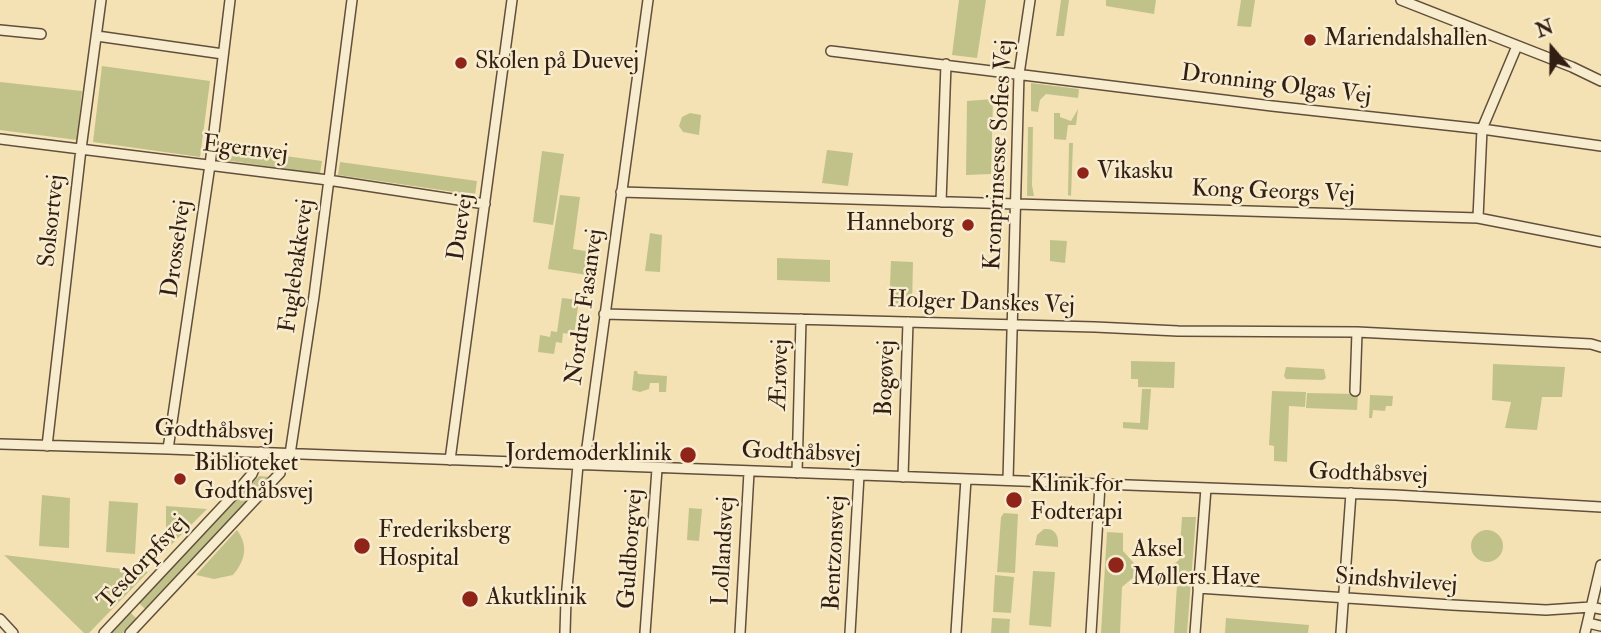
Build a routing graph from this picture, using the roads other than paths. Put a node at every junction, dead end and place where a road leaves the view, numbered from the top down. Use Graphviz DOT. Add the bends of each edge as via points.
graph roads {
  1 [pos="101,0"];
  2 [pos="230,0"];
  3 [pos="352,0"];
  4 [pos="512,0"];
  5 [pos="649,0"];
  6 [pos="1030,0"];
  7 [pos="1401,0"];
  8 [pos="0,30"];
  9 [pos="41,34"];
  10 [pos="97,36"];
  11 [pos="1517,46"];
  12 [pos="831,51"];
  13 [pos="223,54"];
  14 [pos="946,64"];
  15 [pos="1019,75"];
  16 [pos="1601,81"];
  17 [pos="1482,129"];
  18 [pos="0,139"];
  19 [pos="1601,146"];
  20 [pos="81,149"];
  21 [pos="210,165"];
  22 [pos="328,180"];
  23 [pos="621,192"];
  24 [pos="941,202"];
  25 [pos="485,204"];
  26 [pos="1015,204"];
  27 [pos="1478,218"];
  28 [pos="1601,242"];
  29 [pos="604,314"];
  30 [pos="802,319"];
  31 [pos="908,322"];
  32 [pos="1012,325"];
  33 [pos="1357,332"];
  34 [pos="1601,347"];
  35 [pos="1355,391"];
  36 [pos="0,444"];
  37 [pos="47,446"];
  38 [pos="168,449"];
  39 [pos="261,452"];
  40 [pos="286,454"];
  41 [pos="450,460"];
  42 [pos="578,466"];
  43 [pos="657,468"];
  44 [pos="749,472"];
  45 [pos="797,473"];
  46 [pos="859,475"];
  47 [pos="903,477"];
  48 [pos="966,479"];
  49 [pos="1008,480"];
  50 [pos="1100,485"];
  51 [pos="1206,488"];
  52 [pos="1351,493"];
  53 [pos="1601,507"];
  54 [pos="1601,565"];
  55 [pos="1198,587"];
  56 [pos="1344,597"];
  57 [pos="1596,608"];
  58 [pos="0,620"];
  59 [pos="1588,623"];
  60 [pos="1601,625"];
  61 [pos="13,633"];
  62 [pos="104,633"];
  63 [pos="130,633"];
  64 [pos="563,633"];
  65 [pos="645,633"];
  66 [pos="740,633"];
  67 [pos="850,633"];
  68 [pos="956,633"];
  69 [pos="1091,633"];
  70 [pos="1195,633"];
  71 [pos="1341,633"];
  72 [pos="1585,633"];
  1 -- 10 [label="street, Solsortvej"];
  2 -- 13 [label="street, Drosselvej"];
  3 -- 22 [label="street, Fuglebakkevej"];
  4 -- 25 [label="street, Duevej"];
  5 -- 23 [label="street, Nordre Fasanvej"];
  6 -- 15 [label="street, Kronprinsesse Sofies Vej"];
  7 -- 11 [label="street"];
  8 -- 9 [label="street"];
  10 -- 13 [label="street"];
  10 -- 20 [label="street, Solsortvej"];
  11 -- 16 [label="street"];
  11 -- 17 [label="street"];
  12 -- 14 [label="street, Dronning Olgas Vej"];
  13 -- 21 [label="street, Drosselvej"];
  14 -- 15 [label="street, Dronning Olgas Vej"];
  14 -- 24 [label="street"];
  15 -- 17 [label="street, Dronning Olgas Vej"];
  15 -- 26 [label="street, Kronprinsesse Sofies Vej"];
  17 -- 19 [label="street, Dronning Olgas Vej"];
  17 -- 27 [label="street"];
  18 -- 20 [label="street, Egernvej"];
  20 -- 21 [label="street, Egernvej"];
  20 -- 37 [label="street, Solsortvej"];
  21 -- 22 [label="street, Egernvej"];
  21 -- 38 [label="street, Drosselvej"];
  22 -- 25 [label="street, Egernvej"];
  22 -- 40 [label="street, Fuglebakkevej"];
  23 -- 24 [label="street, Kong Georgs Vej"];
  23 -- 29 [label="street, Nordre Fasanvej"];
  24 -- 26 [label="street, Kong Georgs Vej"];
  25 -- 41 [label="street, Duevej"];
  26 -- 27 [label="street, Kong Georgs Vej"];
  26 -- 32 [label="street, Kronprinsesse Sofies Vej"];
  27 -- 28 [label="street, Kong Georgs Vej"];
  29 -- 30 [label="street, Holger Danskes Vej"];
  29 -- 42 [label="street, Nordre Fasanvej" via="587,447"];
  30 -- 31 [label="street, Holger Danskes Vej"];
  30 -- 45 [label="street, Ærøvej"];
  31 -- 32 [label="street, Holger Danskes Vej"];
  31 -- 47 [label="street, Bogøvej"];
  32 -- 33 [label="street, Holger Danskes Vej"];
  32 -- 49 [label="street, Kronprinsesse Sofies Vej"];
  33 -- 34 [label="street, Holger Danskes Vej"];
  33 -- 35 [label="street"];
  36 -- 37 [label="street, Godthåbsvej"];
  37 -- 38 [label="street, Godthåbsvej"];
  38 -- 39 [label="street, Godthåbsvej"];
  39 -- 40 [label="street, Godthåbsvej"];
  39 -- 62 [label="street, Tesdorpfsvej" via="240,488"];
  40 -- 41 [label="street, Godthåbsvej"];
  40 -- 63 [label="street, Tesdorpfsvej" via="280,473"];
  41 -- 42 [label="street, Godthåbsvej"];
  42 -- 43 [label="street, Godthåbsvej"];
  42 -- 64 [label="street, Nordre Fasanvej"];
  43 -- 44 [label="street, Godthåbsvej"];
  43 -- 65 [label="street, Guldborgvej"];
  44 -- 45 [label="street, Godthåbsvej"];
  44 -- 66 [label="street, Lollandsvej"];
  45 -- 46 [label="street, Godthåbsvej"];
  46 -- 47 [label="street, Godthåbsvej"];
  46 -- 67 [label="street, Bentzonsvej"];
  47 -- 48 [label="street, Godthåbsvej"];
  48 -- 49 [label="street, Godthåbsvej"];
  48 -- 68 [label="street"];
  49 -- 50 [label="street, Godthåbsvej"];
  50 -- 51 [label="street, Godthåbsvej"];
  50 -- 69 [label="street"];
  51 -- 52 [label="street, Godthåbsvej"];
  51 -- 55 [label="street"];
  52 -- 53 [label="street, Godthåbsvej"];
  52 -- 56 [label="street"];
  54 -- 57 [label="street"];
  55 -- 56 [label="street, Sindshvilevej"];
  55 -- 70 [label="street"];
  56 -- 57 [label="street, Sindshvilevej" via="1546,610"];
  56 -- 71 [label="street"];
  57 -- 59 [label="street"];
  58 -- 61 [label="street"];
  59 -- 60 [label="street"];
  59 -- 72 [label="street"];
}
